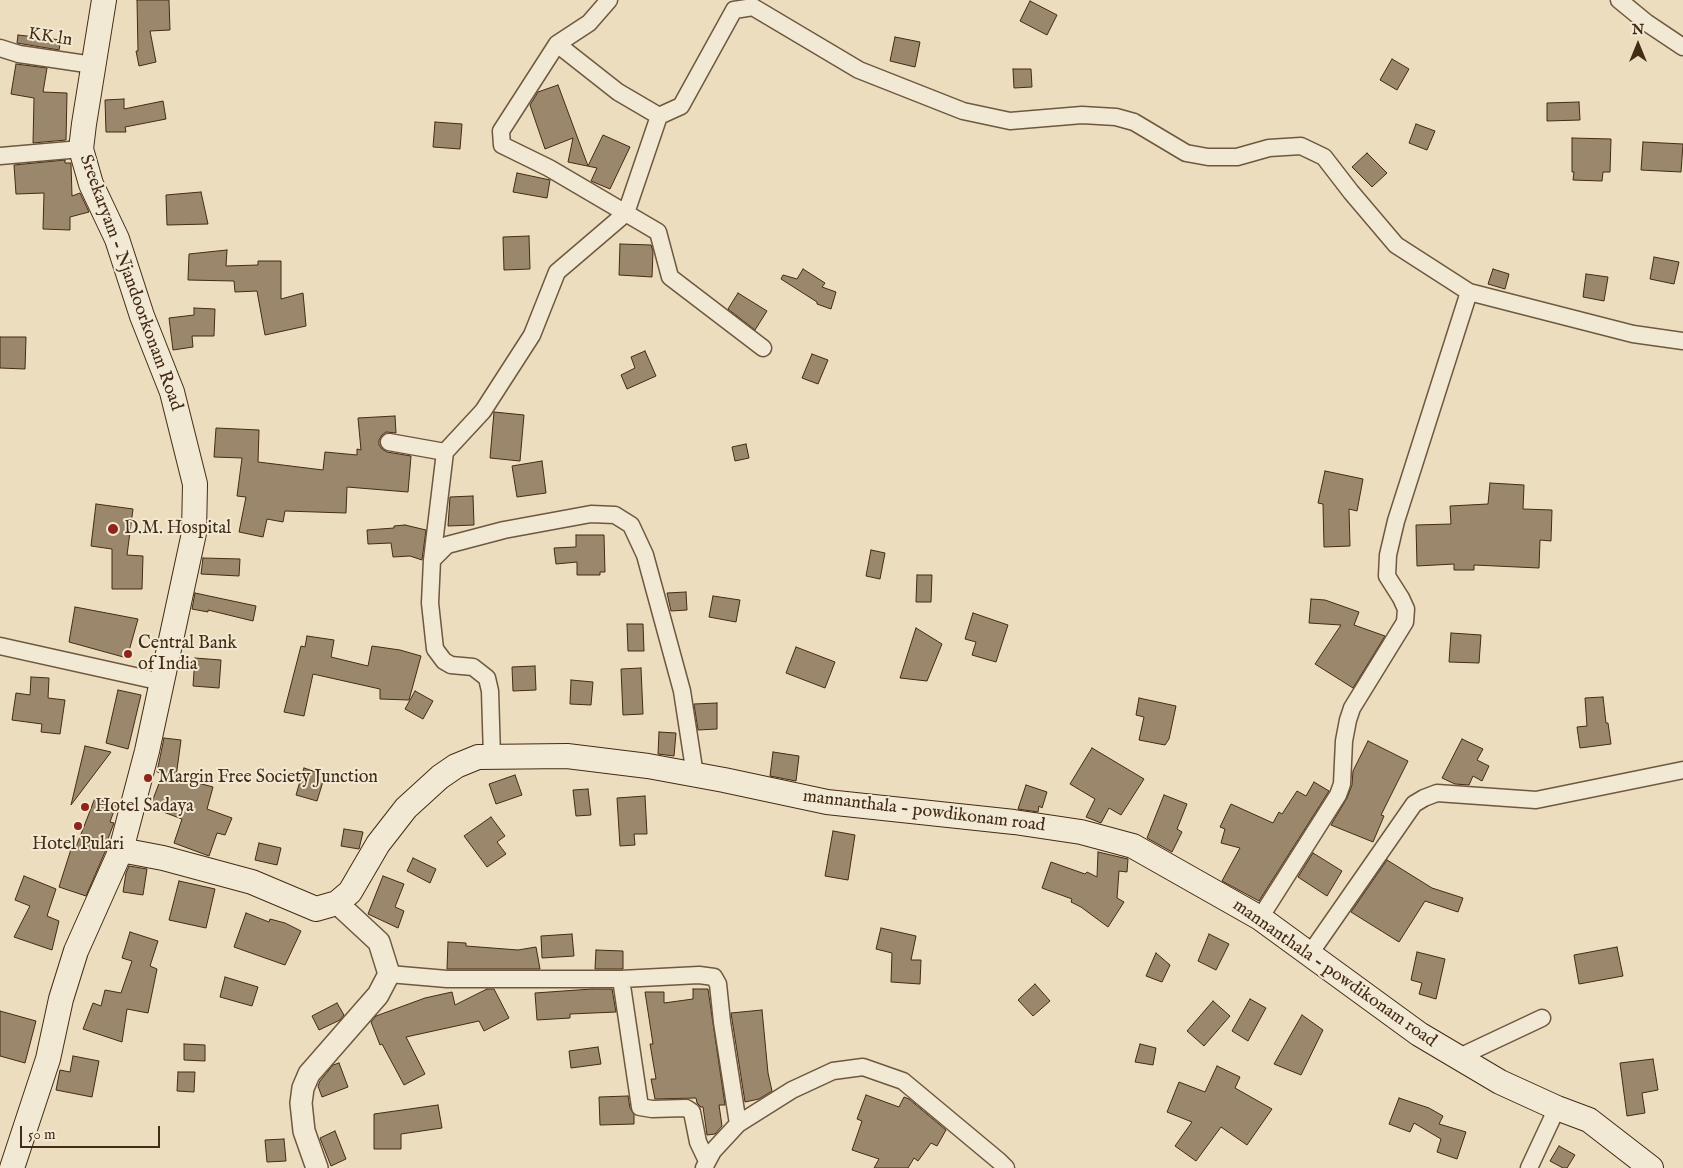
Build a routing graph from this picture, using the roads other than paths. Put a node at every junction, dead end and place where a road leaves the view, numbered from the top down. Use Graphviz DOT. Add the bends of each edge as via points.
graph roads {
  1 [pos="104,0"];
  2 [pos="609,0"];
  3 [pos="1619,0"];
  4 [pos="557,44"];
  5 [pos="1683,47"];
  6 [pos="0,48"];
  7 [pos="93,65"];
  8 [pos="659,116"];
  9 [pos="82,150"];
  10 [pos="0,156"];
  11 [pos="626,213"];
  12 [pos="1468,292"];
  13 [pos="1683,340"];
  14 [pos="763,348"];
  15 [pos="389,442"];
  16 [pos="445,452"];
  17 [pos="432,560"];
  18 [pos="2,649"];
  19 [pos="162,682"];
  20 [pos="492,757"];
  21 [pos="1683,770"];
  22 [pos="695,775"];
  23 [pos="121,850"];
  24 [pos="337,903"];
  25 [pos="1260,918"];
  26 [pos="1309,955"];
  27 [pos="389,974"];
  28 [pos="621,979"];
  29 [pos="1542,1018"];
  30 [pos="1457,1058"];
  31 [pos="1557,1108"];
  32 [pos="738,1124"];
  33 [pos="705,1164"];
  34 [pos="12,1168"];
  35 [pos="316,1168"];
  36 [pos="1006,1168"];
  37 [pos="1530,1168"];
  38 [pos="1652,1168"];
  1 -- 7 [label="main road, Sreekaryam - Njandoorkonam Road"];
  2 -- 4 [label="street" via="589,23"];
  3 -- 5 [label="street"];
  4 -- 8 [label="street" via="618,92"];
  4 -- 11 [label="street" via="500,132 502,145"];
  6 -- 7 [label="street, KK ln"];
  7 -- 9 [label="main road, Sreekaryam - Njandoorkonam Road"];
  8 -- 11 [label="street"];
  8 -- 12 [label="street" via="681,106 734,10 753,7 858,70 963,111 1010,121 1082,115 1116,117 1134,122 1186,152 1208,157 1237,157 1269,148 1301,146 1324,157 1396,245"];
  9 -- 10 [label="street"];
  9 -- 19 [label="main road, Sreekaryam - Njandoorkonam Road" via="91,184 117,239 142,316 172,392 195,484 194,533"];
  11 -- 14 [label="street" via="658,232 670,277"];
  11 -- 16 [label="street" via="557,272 532,336 483,411"];
  12 -- 13 [label="street" via="1633,334"];
  12 -- 25 [label="street" via="1388,555 1387,576 1406,609 1405,622 1352,708 1344,741 1342,784 1338,796"];
  15 -- 16 [label="street"];
  16 -- 17 [label="street"];
  17 -- 20 [label="street" via="430,603 435,649 451,665 473,667 487,678"];
  17 -- 22 [label="street" via="447,545 504,530 591,514 615,515 632,525 645,555 682,692"];
  18 -- 19 [label="street"];
  19 -- 23 [label="main road, Sreekaryam - Njandoorkonam Road"];
  20 -- 22 [label="main road, mannanthala - powdikonam road" via="567,756"];
  20 -- 24 [label="main road, mannanthala - powdikonam road" via="478,757 456,766 406,808 378,844 350,892"];
  21 -- 26 [label="street" via="1536,800 1437,793 1424,798 1414,804"];
  22 -- 25 [label="main road, mannanthala - powdikonam road" via="827,802 1081,832 1133,846"];
  23 -- 24 [label="main road" via="252,882 316,909"];
  23 -- 34 [label="main road, Sreekaryam - Njandoorkonam Road" via="76,951 60,999 48,1059"];
  24 -- 27 [label="street" via="379,942"];
  25 -- 26 [label="main road, mannanthala - powdikonam road"];
  26 -- 30 [label="main road, mannanthala - powdikonam road"];
  27 -- 28 [label="street" via="447,979"];
  27 -- 35 [label="street" via="378,994 310,1074 303,1088 304,1131"];
  28 -- 32 [label="street" via="714,977 718,984"];
  28 -- 33 [label="street" via="640,1107 686,1108 692,1112"];
  29 -- 30 [label="street"];
  30 -- 31 [label="main road, mannanthala - powdikonam road"];
  31 -- 37 [label="street"];
  31 -- 38 [label="main road, mannanthala - powdikonam road" via="1589,1120"];
  32 -- 33 [label="street"];
  32 -- 36 [label="street" via="792,1090 833,1071 863,1067 903,1082"];
}
